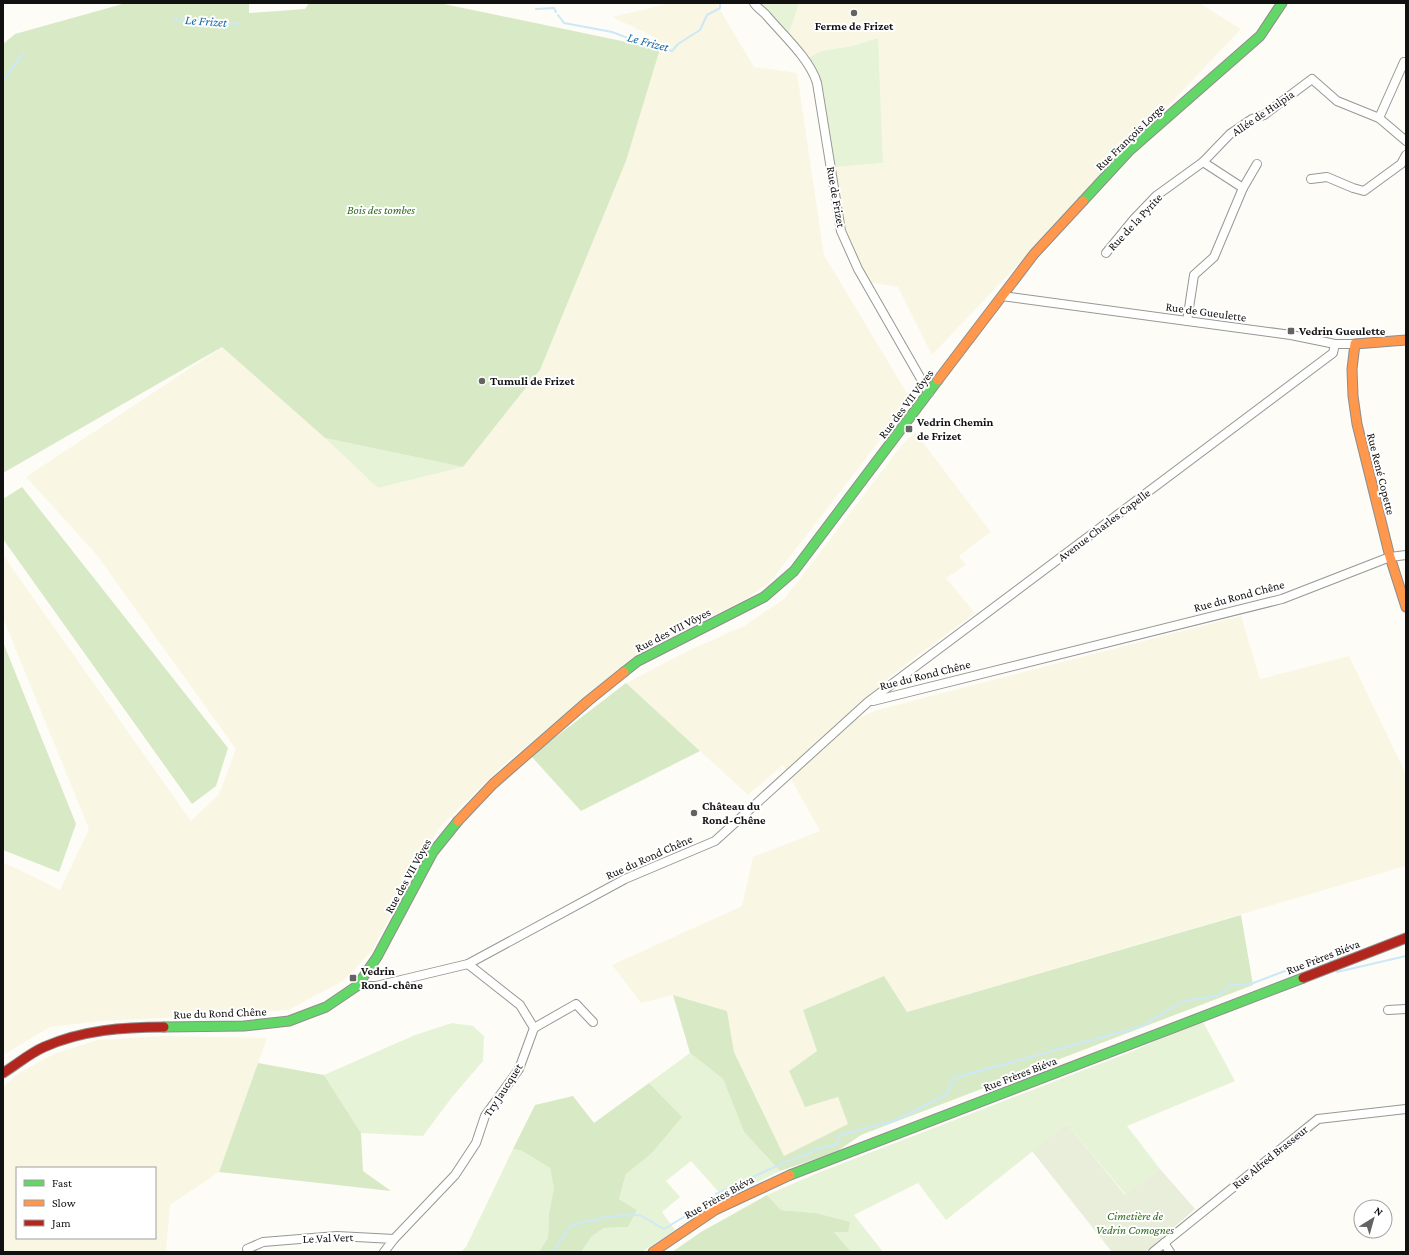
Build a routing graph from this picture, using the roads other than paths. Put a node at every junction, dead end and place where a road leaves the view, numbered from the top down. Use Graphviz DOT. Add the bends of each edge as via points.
graph roads {
  1 [pos="754,3"];
  2 [pos="1282,3"];
  3 [pos="1404,62"];
  4 [pos="1379,118"];
  5 [pos="1406,141"];
  6 [pos="1406,156"];
  7 [pos="1203,162"];
  8 [pos="1257,164"];
  9 [pos="1312,178"];
  10 [pos="1242,188"];
  11 [pos="1106,253"];
  12 [pos="1002,296"];
  13 [pos="1188,321"];
  14 [pos="1406,340"];
  15 [pos="1335,344"];
  16 [pos="1355,344"];
  17 [pos="929,393"];
  18 [pos="1406,555"];
  19 [pos="1390,557"];
  20 [pos="1406,607"];
  21 [pos="868,702"];
  22 [pos="1406,938"];
  23 [pos="468,964"];
  24 [pos="357,986"];
  25 [pos="1406,1009"];
  26 [pos="1388,1010"];
  27 [pos="593,1022"];
  28 [pos="534,1028"];
  29 [pos="3,1073"];
  30 [pos="1406,1109"];
  31 [pos="394,1239"];
  32 [pos="1164,1244"];
  33 [pos="247,1249"];
  34 [pos="384,1252"];
  35 [pos="653,1252"];
  36 [pos="1153,1252"];
  37 [pos="1170,1252"];
  1 -- 17 [label="street, Rue de Frizet" via="814,72 841,231 858,269"];
  2 -- 12 [label="street, Rue François Lorge" via="1260,36 1130,150 1034,254"];
  3 -- 4 [label="street"];
  4 -- 5 [label="street, Allée de Hulpia"];
  4 -- 7 [label="street, Allée de Hulpia" via="1337,101 1312,79 1264,115 1252,119 1230,134"];
  6 -- 9 [label="street" via="1401,164 1364,191 1327,177"];
  7 -- 10 [label="street"];
  7 -- 11 [label="street, Rue de la Pyrite" via="1156,196"];
  8 -- 10 [label="street"];
  10 -- 13 [label="street" via="1214,257 1194,275"];
  12 -- 13 [label="street, Rue de Gueulette"];
  12 -- 17 [label="street, Rue des VII Vôyes"];
  13 -- 15 [label="street, Rue de Gueulette" via="1291,335"];
  14 -- 16 [label="street, Rue de Gueulette"];
  15 -- 16 [label="street, Rue de Gueulette"];
  15 -- 21 [label="street, Avenue Charles Capelle" via="1333,353"];
  16 -- 19 [label="street, Rue René Copette" via="1352,369 1356,424"];
  17 -- 24 [label="street, Rue des VII Vôyes" via="794,571 764,598 638,661 493,784 452,827 433,852 377,957"];
  18 -- 19 [label="street, Rue du Rond Chêne"];
  19 -- 20 [label="street, Rue René Copette"];
  19 -- 21 [label="street, Rue du Rond Chêne" via="1282,599"];
  21 -- 23 [label="street, Rue du Rond Chêne" via="715,841 625,879"];
  22 -- 35 [label="street, Rue Frères Biéva" via="779,1179 715,1210"];
  23 -- 24 [label="street, Rue du Rond Chêne" via="376,986"];
  23 -- 28 [label="street" via="520,1005"];
  24 -- 29 [label="street, Rue du Rond Chêne" via="326,1007 289,1021 244,1026 137,1027 89,1032 44,1047"];
  25 -- 26 [label="street"];
  27 -- 28 [label="street" via="576,1004"];
  28 -- 31 [label="street, Try Jaucquet" via="519,1069 485,1116 476,1143 455,1175"];
  30 -- 32 [label="street, Rue Alfred Brasseur" via="1318,1119"];
  31 -- 33 [label="street, Le Val Vert" via="337,1236 263,1242"];
  31 -- 34 [label="street"];
  32 -- 36 [label="street, Rue Alfred Brasseur"];
  32 -- 37 [label="street"];
}
